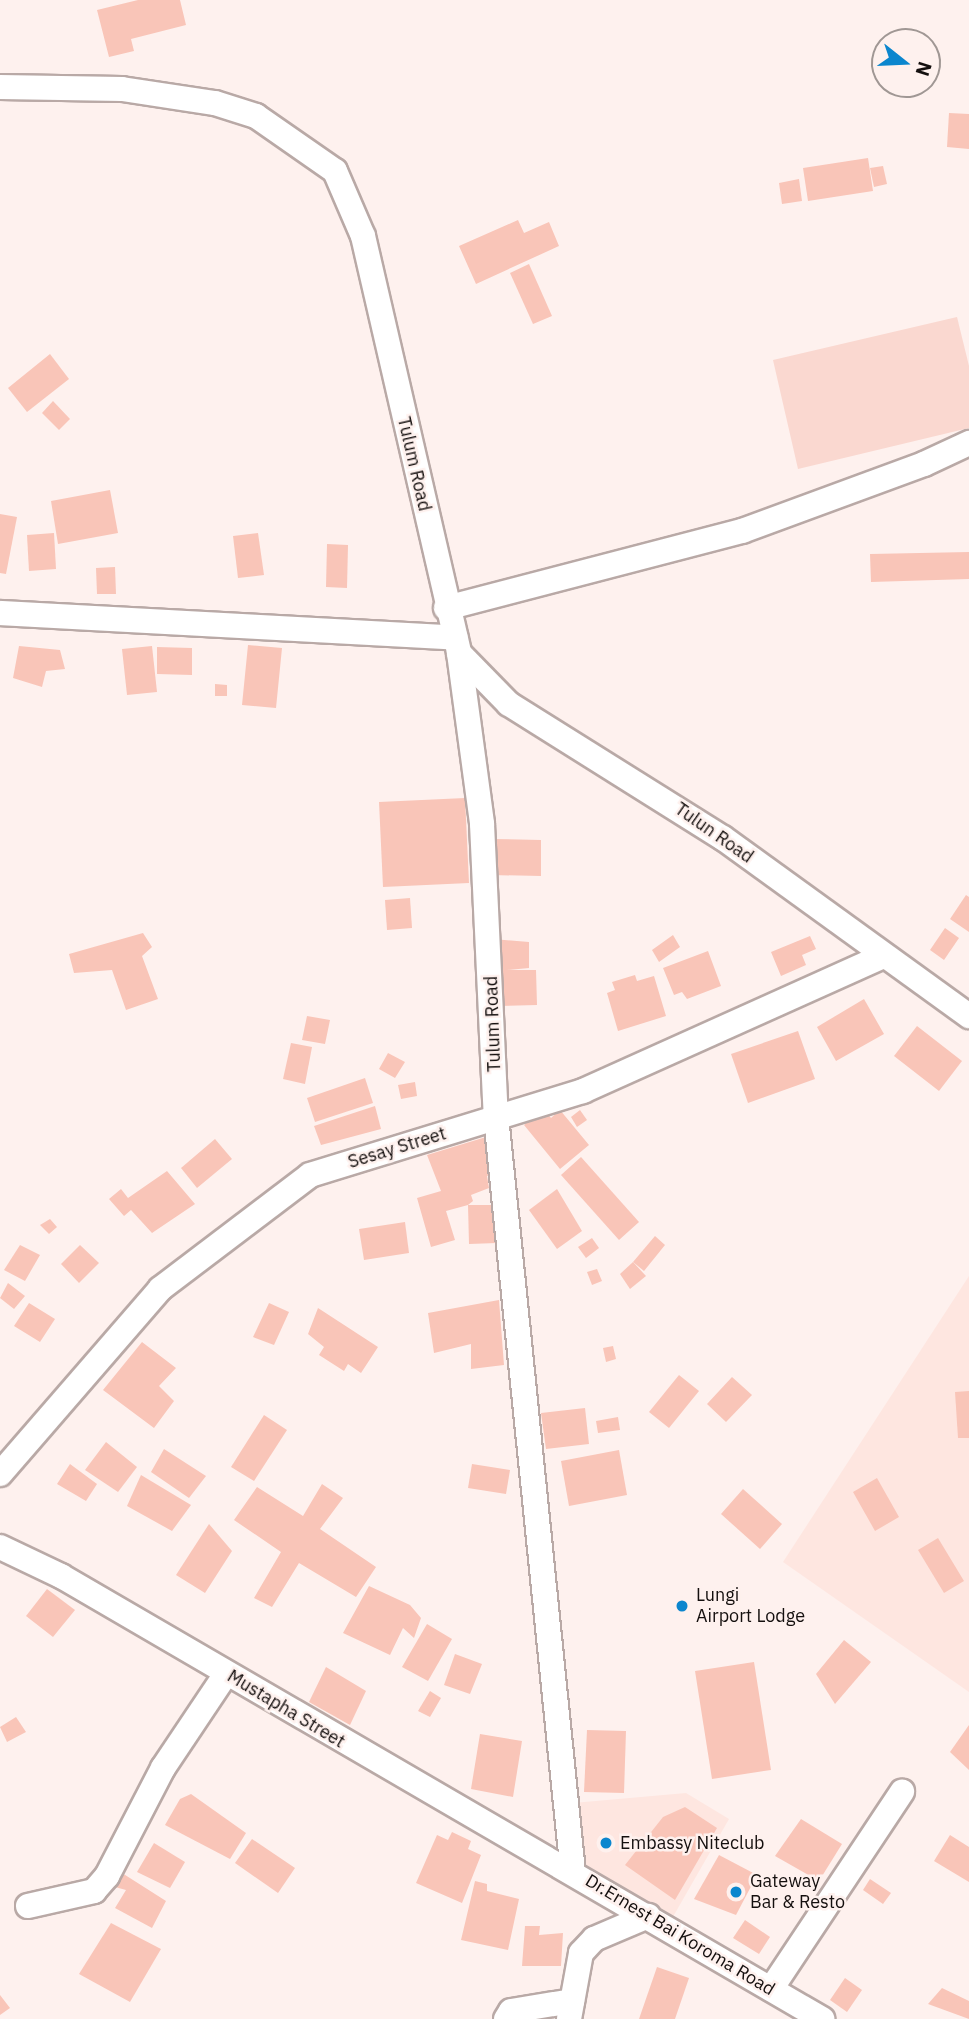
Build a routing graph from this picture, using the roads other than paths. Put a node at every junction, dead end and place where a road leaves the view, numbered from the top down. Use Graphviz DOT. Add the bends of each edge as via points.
graph roads {
  1 [pos="0,88"];
  2 [pos="969,443"];
  3 [pos="446,608"];
  4 [pos="0,613"];
  5 [pos="457,646"];
  6 [pos="884,956"];
  7 [pos="969,1016"];
  8 [pos="496,1117"];
  9 [pos="0,1474"];
  10 [pos="0,1547"];
  11 [pos="226,1674"];
  12 [pos="902,1793"];
  13 [pos="573,1872"];
  14 [pos="28,1906"];
  15 [pos="649,1916"];
  16 [pos="771,1989"];
  17 [pos="571,2010"];
  18 [pos="506,2019"];
  19 [pos="822,2019"];
  1 -- 3 [label="street, Tulum Road" via="122,89 215,103 256,116 335,171 363,236"];
  2 -- 3 [label="street" via="742,531"];
  3 -- 5 [label="street, Tulum Road"];
  4 -- 5 [label="street"];
  5 -- 6 [label="street, Tulun Road" via="509,704 723,838"];
  5 -- 8 [label="street, Tulum Road" via="482,824"];
  6 -- 7 [label="street, Tulun Road"];
  6 -- 8 [label="street, Sesay Street" via="583,1091"];
  8 -- 9 [label="street, Sesay Street" via="310,1175 160,1289"];
  8 -- 13 [label="street, Tulum Road"];
  10 -- 11 [label="street, Mustapha Street" via="61,1576"];
  11 -- 13 [label="street, Mustapha Street"];
  11 -- 14 [label="street" via="163,1768 107,1876 94,1891"];
  12 -- 16 [label="street"];
  13 -- 15 [label="street, Dr.Ernest Bai Koroma Road"];
  15 -- 16 [label="street, Dr.Ernest Bai Koroma Road"];
  15 -- 17 [label="street" via="594,1939 581,1953"];
  16 -- 19 [label="street, Dr.Ernest Bai Koroma Road"];
  17 -- 18 [label="street" via="511,2011"];
}
